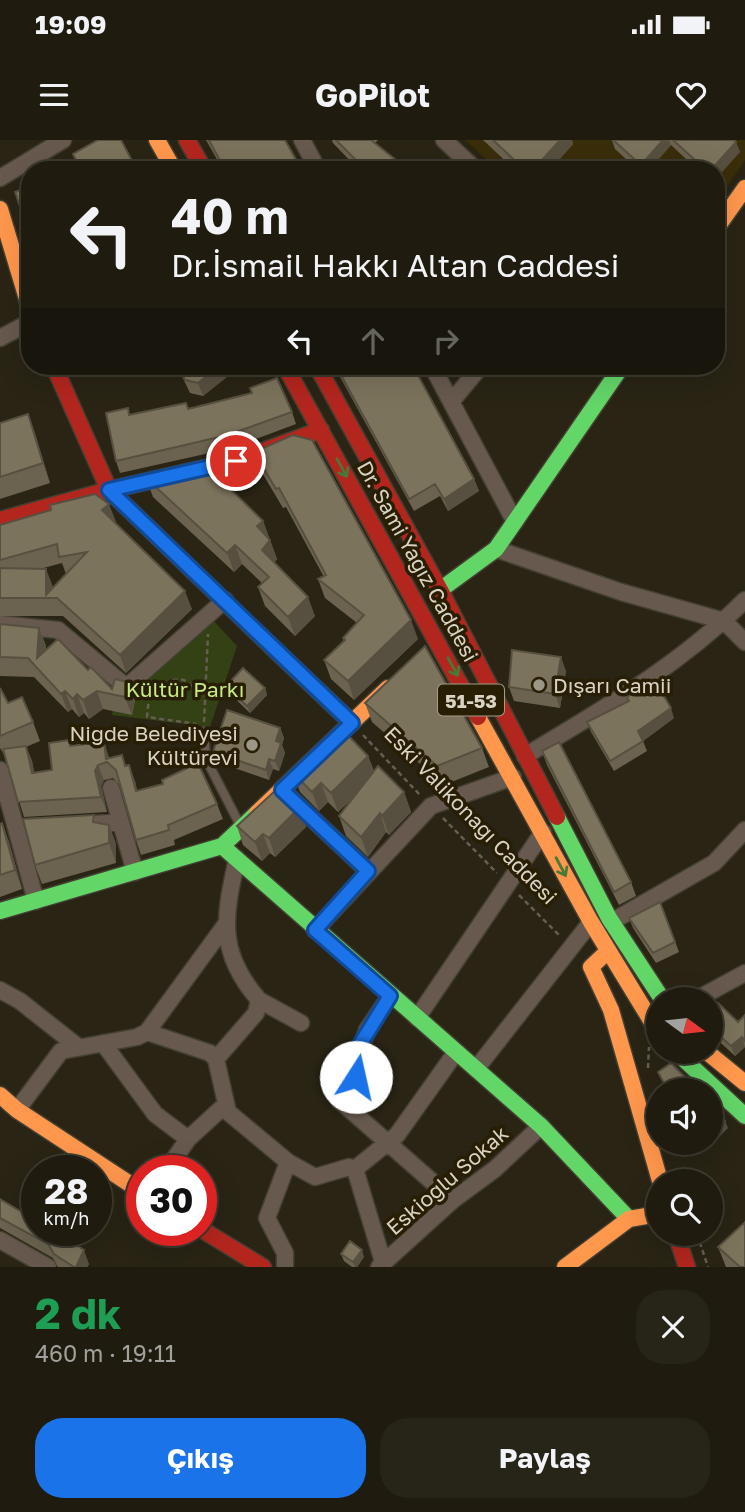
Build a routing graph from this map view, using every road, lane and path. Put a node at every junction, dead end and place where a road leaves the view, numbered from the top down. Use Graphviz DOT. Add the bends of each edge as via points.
graph roads {
  1 [pos="63,140"];
  2 [pos="157,140"];
  3 [pos="187,140"];
  4 [pos="302,140"];
  5 [pos="444,140"];
  6 [pos="28,161"];
  7 [pos="169,161"];
  8 [pos="199,161"];
  9 [pos="313,161"];
  10 [pos="466,161"];
  11 [pos="21,165"];
  12 [pos="0,178"];
  13 [pos="745,188"];
  14 [pos="0,209"];
  15 [pos="725,216"];
  16 [pos="21,279"];
  17 [pos="21,327"];
  18 [pos="0,338"];
  19 [pos="58,375"];
  20 [pos="290,375"];
  21 [pos="322,375"];
  22 [pos="437,375"];
  23 [pos="474,375"];
  24 [pos="616,375"];
  25 [pos="451,402"];
  26 [pos="321,430"];
  27 [pos="109,490"];
  28 [pos="0,520"];
  29 [pos="515,522"];
  30 [pos="496,549"];
  31 [pos="440,590"];
  32 [pos="225,600"];
  33 [pos="745,600"];
  34 [pos="205,618"];
  35 [pos="724,621"];
  36 [pos="0,624"];
  37 [pos="745,642"];
  38 [pos="400,677"];
  39 [pos="145,681"];
  40 [pos="205,693"];
  41 [pos="352,723"];
  42 [pos="204,728"];
  43 [pos="525,756"];
  44 [pos="0,770"];
  45 [pos="513,777"];
  46 [pos="111,788"];
  47 [pos="282,790"];
  48 [pos="431,806"];
  49 [pos="121,822"];
  50 [pos="69,825"];
  51 [pos="242,828"];
  52 [pos="745,830"];
  53 [pos="543,832"];
  54 [pos="222,846"];
  55 [pos="237,859"];
  56 [pos="368,871"];
  57 [pos="135,872"];
  58 [pos="508,884"];
  59 [pos="36,901"];
  60 [pos="0,911"];
  61 [pos="591,922"];
  62 [pos="611,922"];
  63 [pos="226,924"];
  64 [pos="315,930"];
  65 [pos="571,947"];
  66 [pos="608,951"];
  67 [pos="745,973"];
  68 [pos="654,987"];
  69 [pos="719,987"];
  70 [pos="0,990"];
  71 [pos="390,996"];
  72 [pos="259,1000"];
  73 [pos="646,1014"];
  74 [pos="417,1018"];
  75 [pos="301,1023"];
  76 [pos="147,1032"];
  77 [pos="103,1043"];
  78 [pos="77,1046"];
  79 [pos="456,1052"];
  80 [pos="216,1059"];
  81 [pos="650,1064"];
  82 [pos="689,1064"];
  83 [pos="721,1064"];
  84 [pos="476,1069"];
  85 [pos="648,1072"];
  86 [pos="745,1083"];
  87 [pos="0,1096"];
  88 [pos="224,1106"];
  89 [pos="17,1110"];
  90 [pos="745,1116"];
  91 [pos="541,1126"];
  92 [pos="188,1139"];
  93 [pos="390,1142"];
  94 [pos="177,1155"];
  95 [pos="288,1161"];
  96 [pos="355,1169"];
  97 [pos="657,1169"];
  98 [pos="126,1182"];
  99 [pos="453,1200"];
  100 [pos="646,1216"];
  101 [pos="629,1219"];
  102 [pos="217,1239"];
  103 [pos="0,1240"];
  104 [pos="680,1246"];
  105 [pos="701,1246"];
  106 [pos="381,1265"];
  107 [pos="48,1267"];
  108 [pos="264,1267"];
  109 [pos="285,1267"];
  110 [pos="565,1267"];
  111 [pos="687,1267"];
  112 [pos="708,1267"];
  1 -- 6 [label="street"];
  2 -- 7 [label="street"];
  3 -- 8 [label="street"];
  4 -- 9 [label="street"];
  5 -- 10 [label="street"];
  11 -- 12 [label="street"];
  13 -- 15 [label="street"];
  14 -- 16 [label="street"];
  17 -- 18 [label="street"];
  19 -- 27 [label="street"];
  20 -- 26 [label="street, Dr. Sami Yağız Caddesi / 51-53"];
  21 -- 31 [label="street, Dr. Sami Yağız Caddesi / 51-53"];
  22 -- 25 [label="street"];
  23 -- 25 [label="street"];
  24 -- 29 [label="street"];
  25 -- 29 [label="street"];
  26 -- 27 [label="street" via="236,461"];
  26 -- 45 [label="street, Dr. Sami Yağız Caddesi / 51-53, one-way" via="434,645"];
  27 -- 28 [label="street"];
  27 -- 32 [label="street"];
  29 -- 30 [label="street"];
  30 -- 31 [label="street"];
  30 -- 35 [label="street"];
  31 -- 43 [label="street, Dr. Sami Yağız Caddesi / 51-53"];
  32 -- 34 [label="street"];
  32 -- 41 [label="street"];
  33 -- 35 [label="street"];
  34 -- 39 [label="street"];
  34 -- 40 [label="path" via="209,625"];
  35 -- 37 [label="street"];
  35 -- 43 [label="street" via="639,688"];
  36 -- 39 [label="street" via="58,630 124,685"];
  38 -- 41 [label="street"];
  39 -- 40 [label="path" via="164,688 171,681 182,680 194,692"];
  39 -- 42 [label="path" via="147,717"];
  40 -- 42 [label="path"];
  41 -- 47 [label="street"];
  41 -- 48 [label="path, Eski Valikonağı Caddesi"];
  42 -- 51 [label="lane" via="206,759"];
  43 -- 62 [label="street, Dr. Sami Yağız Caddesi / 51-53"];
  44 -- 59 [label="street" via="24,828"];
  45 -- 48 [label="street"];
  45 -- 53 [label="street, Dr. Sami Yağız Caddesi / 51-53"];
  46 -- 49 [label="street"];
  47 -- 51 [label="street"];
  47 -- 56 [label="street"];
  48 -- 56 [label="street"];
  48 -- 58 [label="path, Eski Valikonağı Caddesi"];
  49 -- 50 [label="street"];
  49 -- 57 [label="street"];
  51 -- 54 [label="street"];
  52 -- 62 [label="street" via="714,863"];
  53 -- 58 [label="street"];
  53 -- 61 [label="street, Dr. Sami Yağız Caddesi / 51-53, one-way"];
  54 -- 55 [label="street"];
  54 -- 57 [label="street"];
  55 -- 63 [label="street"];
  55 -- 64 [label="street"];
  56 -- 64 [label="street"];
  57 -- 59 [label="street"];
  58 -- 65 [label="path, Eski Valikonağı Caddesi"];
  58 -- 74 [label="street"];
  59 -- 60 [label="street"];
  61 -- 65 [label="street"];
  61 -- 66 [label="street, Dr. Sami Yağız Caddesi / 51-53"];
  62 -- 68 [label="street, Dr. Sami Yağız Caddesi / 51-53"];
  63 -- 72 [label="street" via="234,964"];
  63 -- 76 [label="street"];
  64 -- 71 [label="street"];
  65 -- 84 [label="street"];
  66 -- 73 [label="street, Dr. Sami Yağız Caddesi / 51-53"];
  66 -- 97 [label="street" via="591,967 611,1010"];
  67 -- 69 [label="street"];
  70 -- 78 [label="street"];
  71 -- 74 [label="street"];
  71 -- 93 [label="street" via="367,1030 358,1071 339,1100"];
  72 -- 75 [label="street"];
  72 -- 80 [label="street" via="256,1013"];
  74 -- 79 [label="street"];
  76 -- 77 [label="street"];
  76 -- 80 [label="street"];
  77 -- 78 [label="street"];
  77 -- 92 [label="street" via="155,1114"];
  78 -- 89 [label="street" via="54,1058"];
  79 -- 84 [label="street"];
  79 -- 93 [label="street"];
  80 -- 88 [label="street"];
  81 -- 85 [label="path"];
  82 -- 90 [label="street"];
  83 -- 86 [label="street"];
  84 -- 91 [label="street"];
  87 -- 89 [label="street"];
  88 -- 92 [label="street"];
  88 -- 95 [label="street"];
  89 -- 98 [label="street"];
  91 -- 99 [label="street, Eskioğlu Sokak"];
  91 -- 101 [label="street"];
  92 -- 94 [label="street"];
  93 -- 96 [label="street"];
  93 -- 99 [label="street"];
  95 -- 96 [label="street" via="316,1177"];
  95 -- 109 [label="street" via="267,1218 285,1253"];
  96 -- 106 [label="street"];
  99 -- 106 [label="street, Eskioğlu Sokak"];
  100 -- 101 [label="street"];
  101 -- 110 [label="street"];
  102 -- 108 [label="street"];
  103 -- 107 [label="street"];
  104 -- 111 [label="street"];
  105 -- 112 [label="path"];
}
